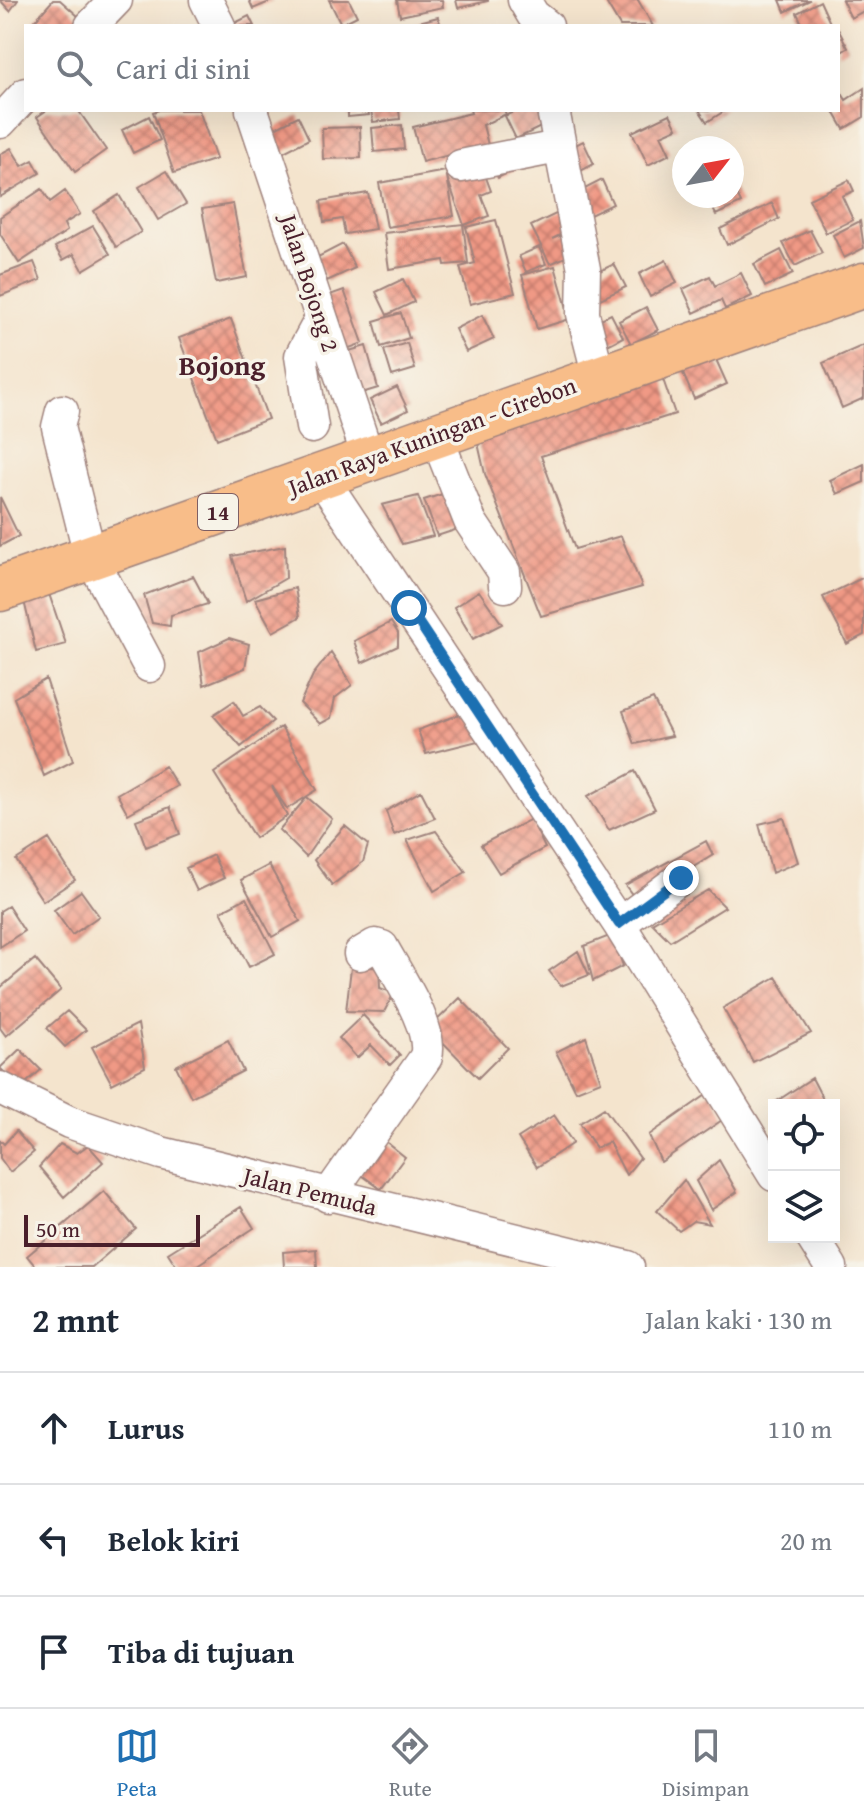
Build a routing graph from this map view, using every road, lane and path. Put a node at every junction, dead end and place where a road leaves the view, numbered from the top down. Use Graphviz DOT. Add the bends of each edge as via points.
graph roads {
  1 [pos="116,0"];
  2 [pos="206,0"];
  3 [pos="93,24"];
  4 [pos="218,24"];
  5 [pos="24,96"];
  6 [pos="253,112"];
  7 [pos="553,112"];
  8 [pos="0,122"];
  9 [pos="558,147"];
  10 [pos="461,166"];
  11 [pos="864,285"];
  12 [pos="321,319"];
  13 [pos="599,377"];
  14 [pos="62,411"];
  15 [pos="312,427"];
  16 [pos="435,433"];
  17 [pos="368,457"];
  18 [pos="321,477"];
  19 [pos="90,555"];
  20 [pos="505,586"];
  21 [pos="0,589"];
  22 [pos="149,666"];
  23 [pos="681,878"];
  24 [pos="619,924"];
  25 [pos="360,954"];
  26 [pos="0,1088"];
  27 [pos="772,1171"];
  28 [pos="328,1196"];
  29 [pos="816,1243"];
  30 [pos="628,1267"];
  31 [pos="831,1267"];
  1 -- 3 [label="street"];
  2 -- 4 [label="street"];
  5 -- 8 [label="street"];
  6 -- 12 [label="street, Jalan Bojong 2"];
  7 -- 9 [label="street"];
  9 -- 10 [label="street"];
  9 -- 13 [label="street" via="584,269 583,314"];
  11 -- 13 [label="highway, Jalan Raya Kuningan - Cirebon / 14"];
  12 -- 15 [label="street" via="301,356"];
  12 -- 17 [label="street, Jalan Bojong 2"];
  13 -- 16 [label="highway, Jalan Raya Kuningan - Cirebon / 14"];
  14 -- 19 [label="street" via="58,427"];
  16 -- 17 [label="highway, Jalan Raya Kuningan - Cirebon / 14"];
  16 -- 20 [label="street" via="470,521 504,572"];
  17 -- 18 [label="highway, Jalan Raya Kuningan - Cirebon / 14"];
  18 -- 19 [label="highway, Jalan Raya Kuningan - Cirebon / 14"];
  18 -- 24 [label="street"];
  19 -- 21 [label="highway, Jalan Raya Kuningan - Cirebon / 14"];
  19 -- 22 [label="street"];
  23 -- 24 [label="street"];
  24 -- 27 [label="street"];
  25 -- 28 [label="street" via="375,945 382,947 429,1047"];
  26 -- 28 [label="street, Jalan Pemuda" via="69,1122 161,1153"];
  28 -- 30 [label="street, Jalan Pemuda"];
  29 -- 31 [label="street"];
}
